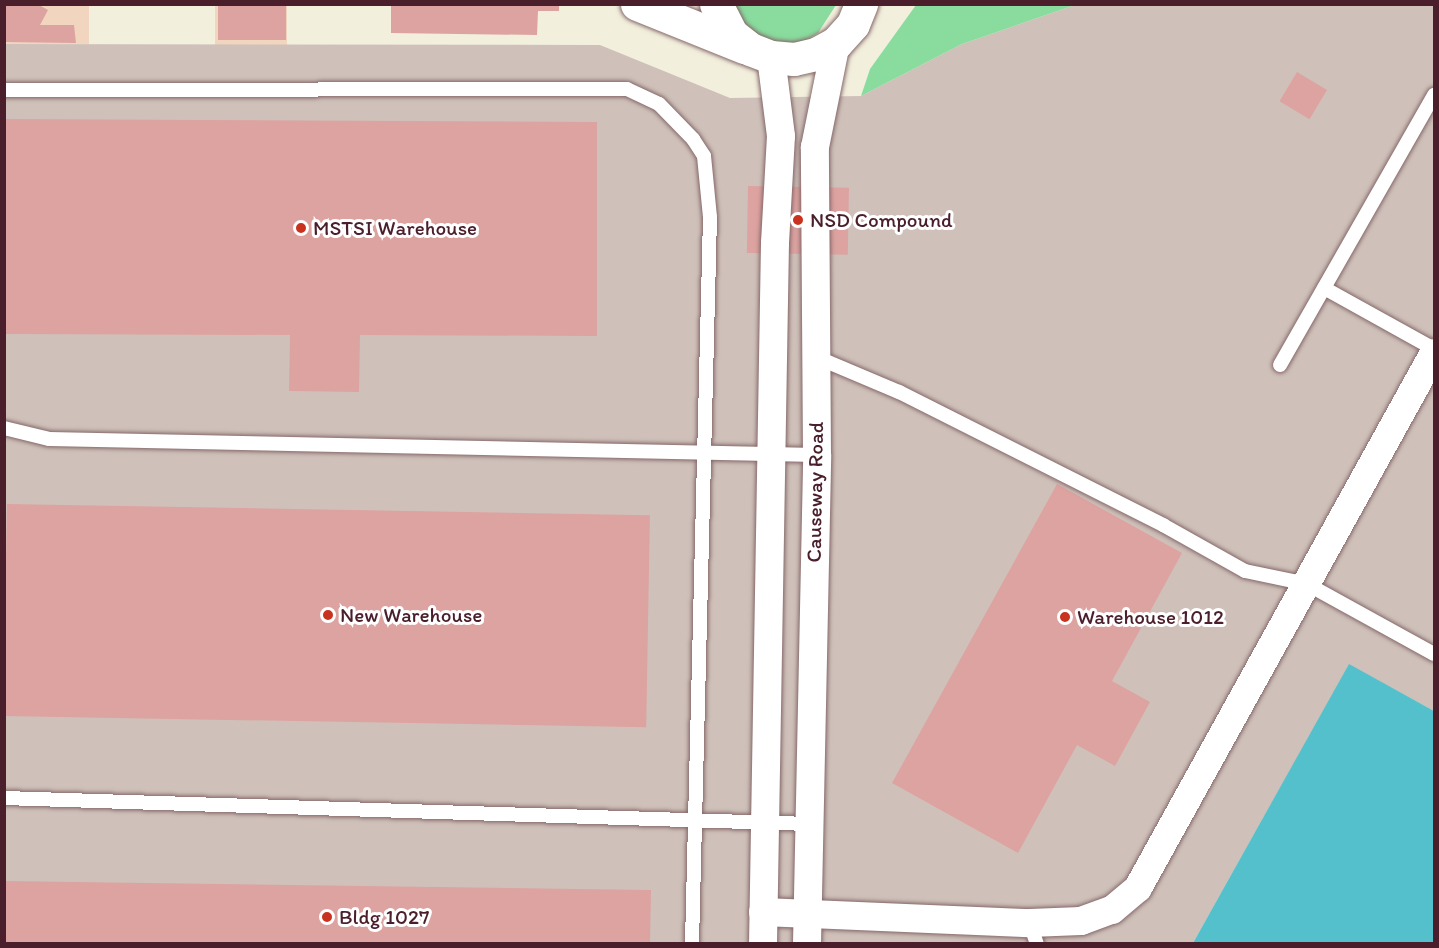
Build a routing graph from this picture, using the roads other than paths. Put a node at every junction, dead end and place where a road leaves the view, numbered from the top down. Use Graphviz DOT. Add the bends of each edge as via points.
graph roads {
  1 [pos="637,4"];
  2 [pos="716,4"];
  3 [pos="856,19"];
  4 [pos="761,53"];
  5 [pos="4,90"];
  6 [pos="1434,95"];
  7 [pos="1324,288"];
  8 [pos="1434,351"];
  9 [pos="816,357"];
  10 [pos="1280,365"];
  11 [pos="4,428"];
  12 [pos="702,453"];
  13 [pos="772,454"];
  14 [pos="817,455"];
  15 [pos="1307,584"];
  16 [pos="1434,654"];
  17 [pos="4,798"];
  18 [pos="694,818"];
  19 [pos="764,822"];
  20 [pos="808,824"];
  21 [pos="763,912"];
  22 [pos="807,914"];
  23 [pos="1034,933"];
  24 [pos="692,944"];
  25 [pos="763,944"];
  26 [pos="807,944"];
  1 -- 4 [label="main road"];
  2 -- 4 [label="main road" via="731,34"];
  3 -- 4 [label="main road" via="805,57"];
  3 -- 9 [label="street, Causeway Road" via="815,147"];
  4 -- 13 [label="street, Causeway Road" via="781,136"];
  5 -- 12 [label="lane" via="627,89 650,97 693,139 704,156 709,181"];
  6 -- 7 [label="lane"];
  7 -- 8 [label="lane"];
  7 -- 10 [label="lane"];
  8 -- 15 [label="street"];
  9 -- 14 [label="street, Causeway Road"];
  9 -- 15 [label="lane" via="899,392 1163,525 1245,571"];
  11 -- 12 [label="lane" via="49,439"];
  12 -- 13 [label="lane"];
  12 -- 18 [label="lane"];
  13 -- 14 [label="lane"];
  13 -- 19 [label="street, Causeway Road"];
  14 -- 20 [label="street, Causeway Road"];
  15 -- 16 [label="lane"];
  15 -- 23 [label="street" via="1138,888 1112,910"];
  17 -- 18 [label="lane"];
  18 -- 19 [label="lane"];
  18 -- 24 [label="lane"];
  19 -- 20 [label="lane"];
  19 -- 21 [label="street, Causeway Road"];
  20 -- 22 [label="street, Causeway Road"];
  21 -- 22 [label="street"];
  21 -- 25 [label="street, Causeway Road"];
  22 -- 23 [label="street"];
  22 -- 26 [label="street, Causeway Road"];
}
